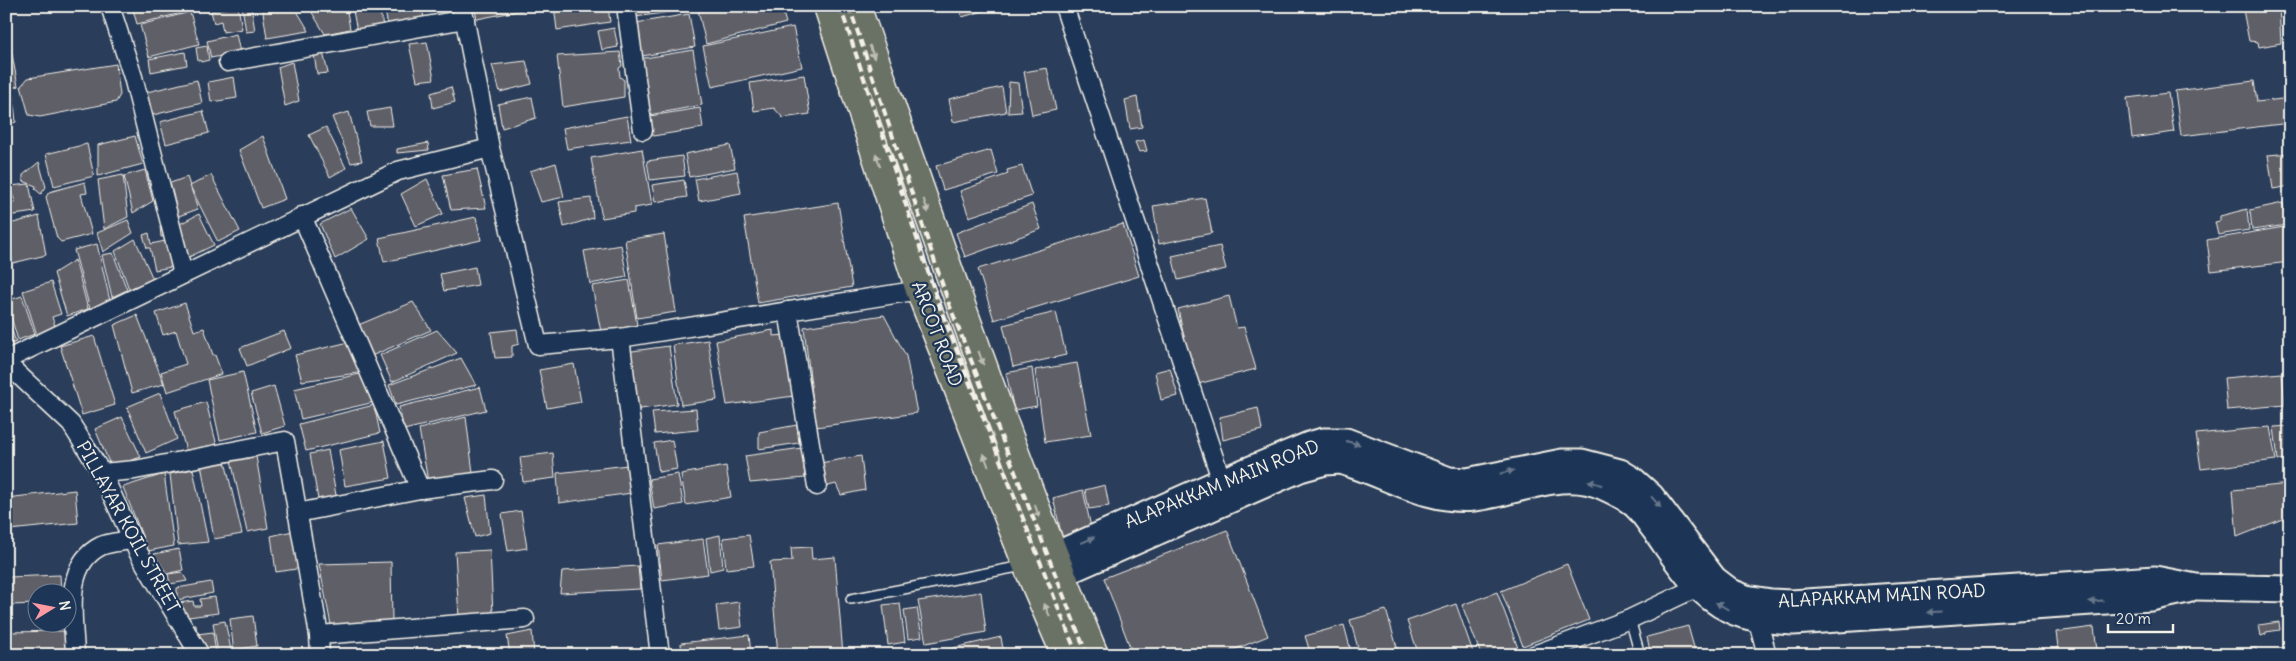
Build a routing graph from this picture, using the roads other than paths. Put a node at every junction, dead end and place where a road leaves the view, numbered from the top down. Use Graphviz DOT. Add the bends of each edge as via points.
graph roads {
  1 [pos="110,6"];
  2 [pos="626,6"];
  3 [pos="828,6"];
  4 [pos="856,6"];
  5 [pos="1064,6"];
  6 [pos="463,12"];
  7 [pos="228,62"];
  8 [pos="643,130"];
  9 [pos="490,148"];
  10 [pos="302,216"];
  11 [pos="183,274"];
  12 [pos="920,290"];
  13 [pos="788,311"];
  14 [pos="620,338"];
  15 [pos="6,361"];
  16 [pos="102,474"];
  17 [pos="493,480"];
  18 [pos="817,486"];
  19 [pos="420,488"];
  20 [pos="1225,491"];
  21 [pos="297,513"];
  22 [pos="132,540"];
  23 [pos="1057,565"];
  24 [pos="1032,576"];
  25 [pos="1706,583"];
  26 [pos="2290,589"];
  27 [pos="851,599"];
  28 [pos="1757,609"];
  29 [pos="525,619"];
  30 [pos="1630,619"];
  31 [pos="319,635"];
  32 [pos="75,655"];
  33 [pos="200,655"];
  34 [pos="320,655"];
  35 [pos="660,655"];
  36 [pos="1066,655"];
  37 [pos="1094,655"];
  38 [pos="1534,655"];
  39 [pos="1640,655"];
  40 [pos="1767,655"];
  1 -- 11 [label="street" via="133,77"];
  2 -- 8 [label="street"];
  12 -- 3 [label="main road, ARCOT ROAD, one-way"];
  4 -- 23 [label="main road, ARCOT ROAD, one-way"];
  5 -- 20 [label="street"];
  6 -- 7 [label="street"];
  6 -- 9 [label="street"];
  9 -- 10 [label="street" via="398,171"];
  9 -- 14 [label="street" via="538,345"];
  10 -- 11 [label="street"];
  10 -- 19 [label="street"];
  11 -- 15 [label="street"];
  12 -- 13 [label="street"];
  24 -- 12 [label="main road, ARCOT ROAD, one-way"];
  13 -- 14 [label="street"];
  13 -- 18 [label="street"];
  14 -- 35 [label="street"];
  15 -- 16 [label="street, PILLAYAR KOIL STREET" via="71,424"];
  16 -- 21 [label="street" via="285,441"];
  16 -- 22 [label="street, PILLAYAR KOIL STREET"];
  17 -- 19 [label="street"];
  19 -- 21 [label="street"];
  20 -- 23 [label="main road, ALAPAKKAM MAIN ROAD"];
  20 -- 25 [label="main road, ALAPAKKAM MAIN ROAD" via="1309,445 1334,440 1357,443 1449,480 1467,481 1532,466 1582,462 1620,472 1638,484 1661,508"];
  21 -- 31 [label="street"];
  22 -- 32 [label="street" via="102,546 84,557 73,580"];
  22 -- 33 [label="street, PILLAYAR KOIL STREET"];
  23 -- 24 [label="main road, ALAPAKKAM MAIN ROAD"];
  23 -- 37 [label="main road, ARCOT ROAD"];
  24 -- 27 [label="lane" via="1019,565"];
  36 -- 24 [label="main road, ARCOT ROAD, one-way"];
  25 -- 28 [label="main road, ALAPAKKAM MAIN ROAD" via="1731,592"];
  25 -- 30 [label="street"];
  26 -- 28 [label="main road, ALAPAKKAM MAIN ROAD" via="2196,587 2155,579 1791,603"];
  28 -- 40 [label="street"];
  29 -- 31 [label="street"];
  30 -- 38 [label="street"];
  30 -- 39 [label="lane"];
  31 -- 34 [label="street"];
}
